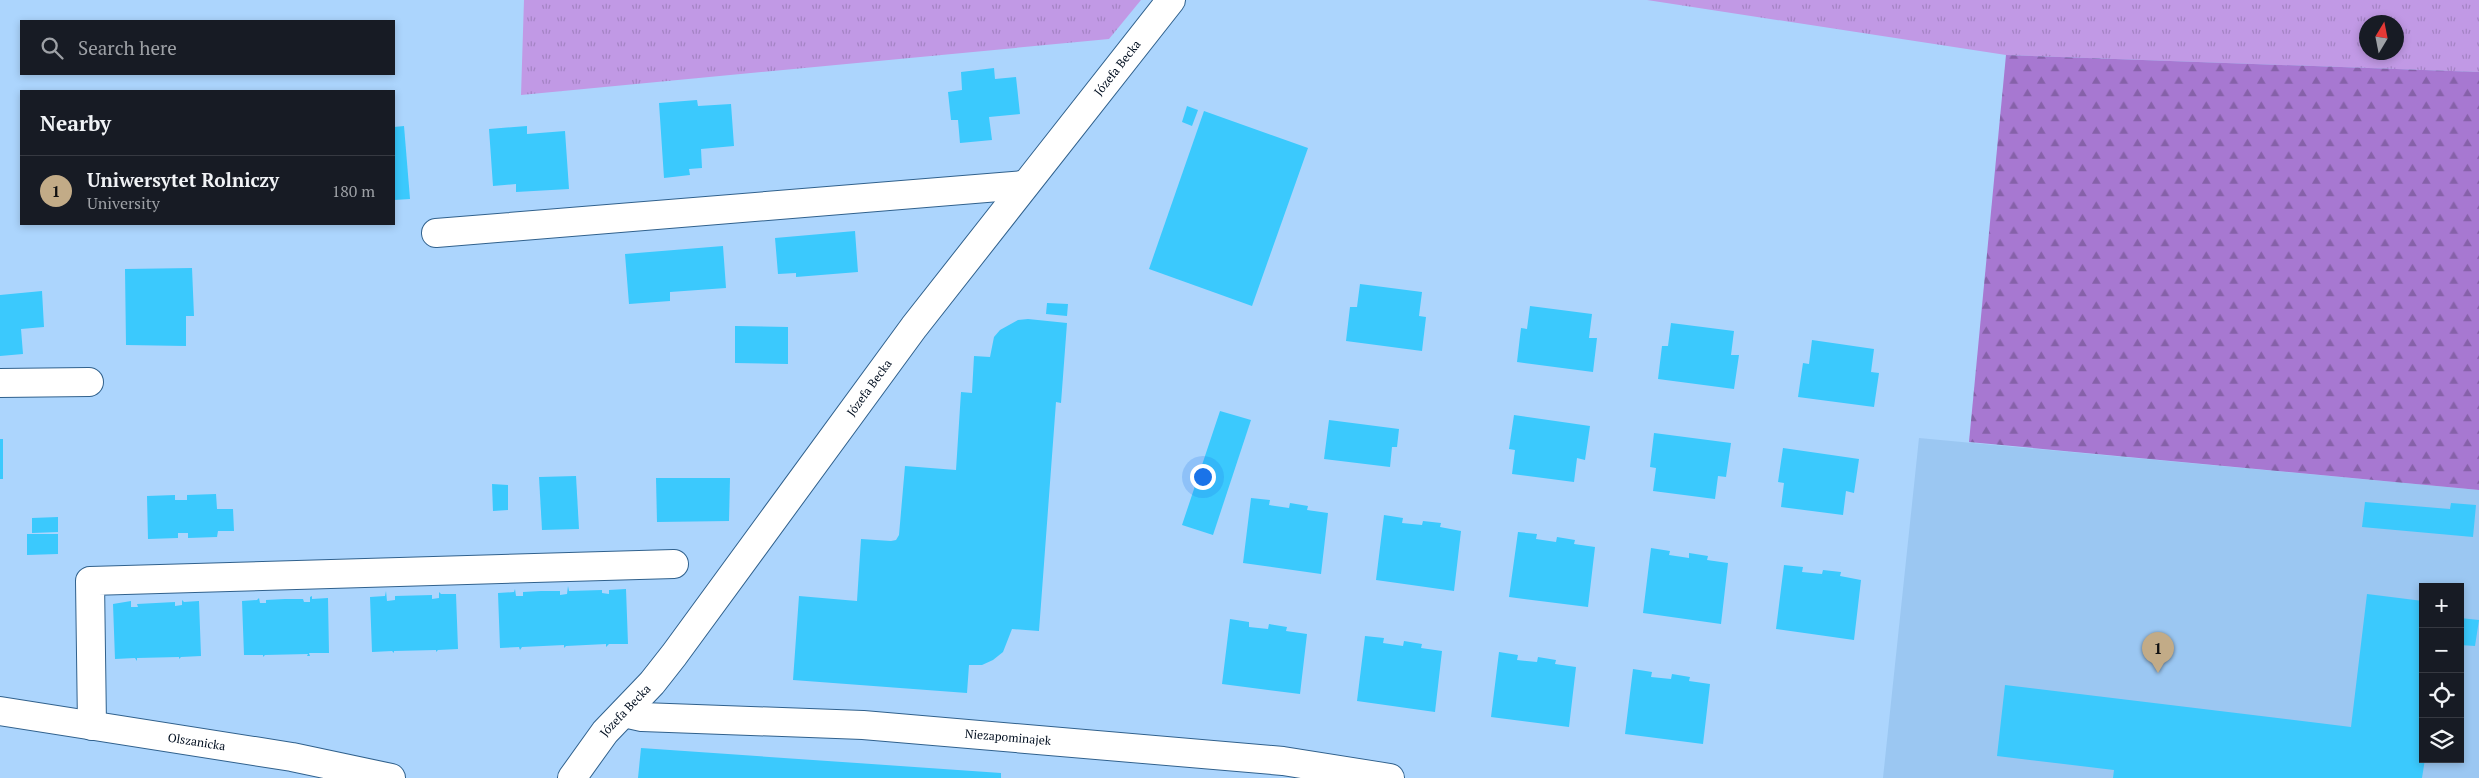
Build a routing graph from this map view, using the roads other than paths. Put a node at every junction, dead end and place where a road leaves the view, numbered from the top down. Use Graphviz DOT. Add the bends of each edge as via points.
graph roads {
  1 [pos="1171,0"];
  2 [pos="1024,185"];
  3 [pos="436,233"];
  4 [pos="89,382"];
  5 [pos="0,383"];
  6 [pos="674,564"];
  7 [pos="0,711"];
  8 [pos="624,713"];
  9 [pos="92,726"];
  10 [pos="391,778"];
  11 [pos="572,778"];
  12 [pos="1390,778"];
  1 -- 2 [label="street, Józefa Becka"];
  2 -- 3 [label="street"];
  2 -- 8 [label="street, Józefa Becka" via="914,327 674,655"];
  4 -- 5 [label="street"];
  6 -- 9 [label="street" via="90,581"];
  7 -- 9 [label="street, Olszanicka"];
  8 -- 11 [label="street, Józefa Becka"];
  8 -- 12 [label="street, Niezapominajek" via="642,717 863,725 1283,761"];
  9 -- 10 [label="street, Olszanicka" via="292,758"];
}
